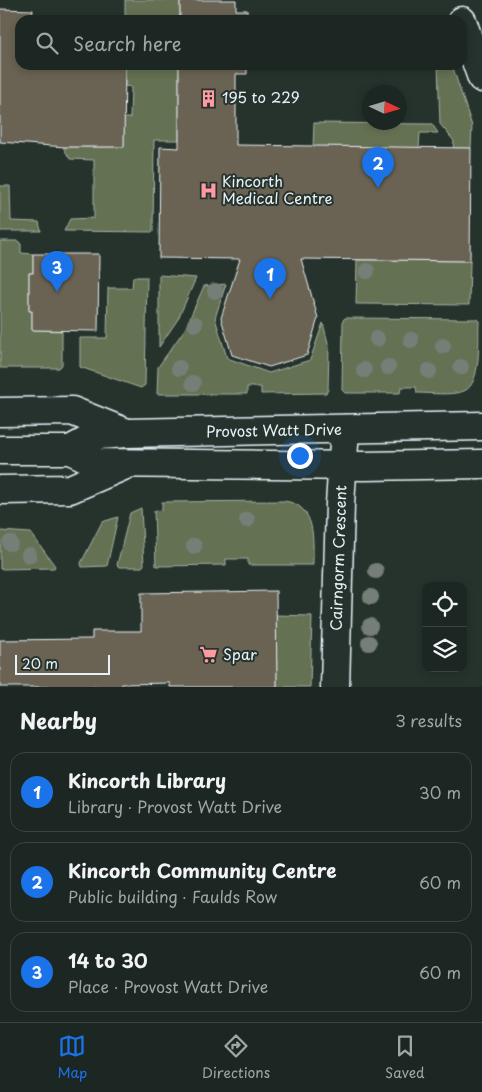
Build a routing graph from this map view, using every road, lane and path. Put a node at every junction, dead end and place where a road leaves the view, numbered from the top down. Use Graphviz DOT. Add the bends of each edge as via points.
graph roads {
  1 [pos="453,0"];
  2 [pos="459,15"];
  3 [pos="467,35"];
  4 [pos="482,78"];
  5 [pos="0,412"];
  6 [pos="482,426"];
  7 [pos="344,429"];
  8 [pos="127,433"];
  9 [pos="0,450"];
  10 [pos="70,450"];
  11 [pos="128,464"];
  12 [pos="482,464"];
  13 [pos="342,466"];
  14 [pos="0,490"];
  15 [pos="335,687"];
  1 -- 2 [label="street"];
  3 -- 4 [label="street"];
  5 -- 8 [label="street" via="72,411"];
  6 -- 7 [label="street, Provost Watt Drive"];
  7 -- 8 [label="street, Provost Watt Drive"];
  7 -- 13 [label="street, Cairngorm Crescent"];
  8 -- 10 [label="street, Provost Watt Drive" via="98,435"];
  9 -- 10 [label="street, Provost Watt Drive"];
  10 -- 11 [label="street, Provost Watt Drive" via="98,463"];
  11 -- 13 [label="street, Provost Watt Drive"];
  11 -- 14 [label="street" via="70,489"];
  12 -- 13 [label="street, Provost Watt Drive"];
  13 -- 15 [label="street, Cairngorm Crescent"];
}
